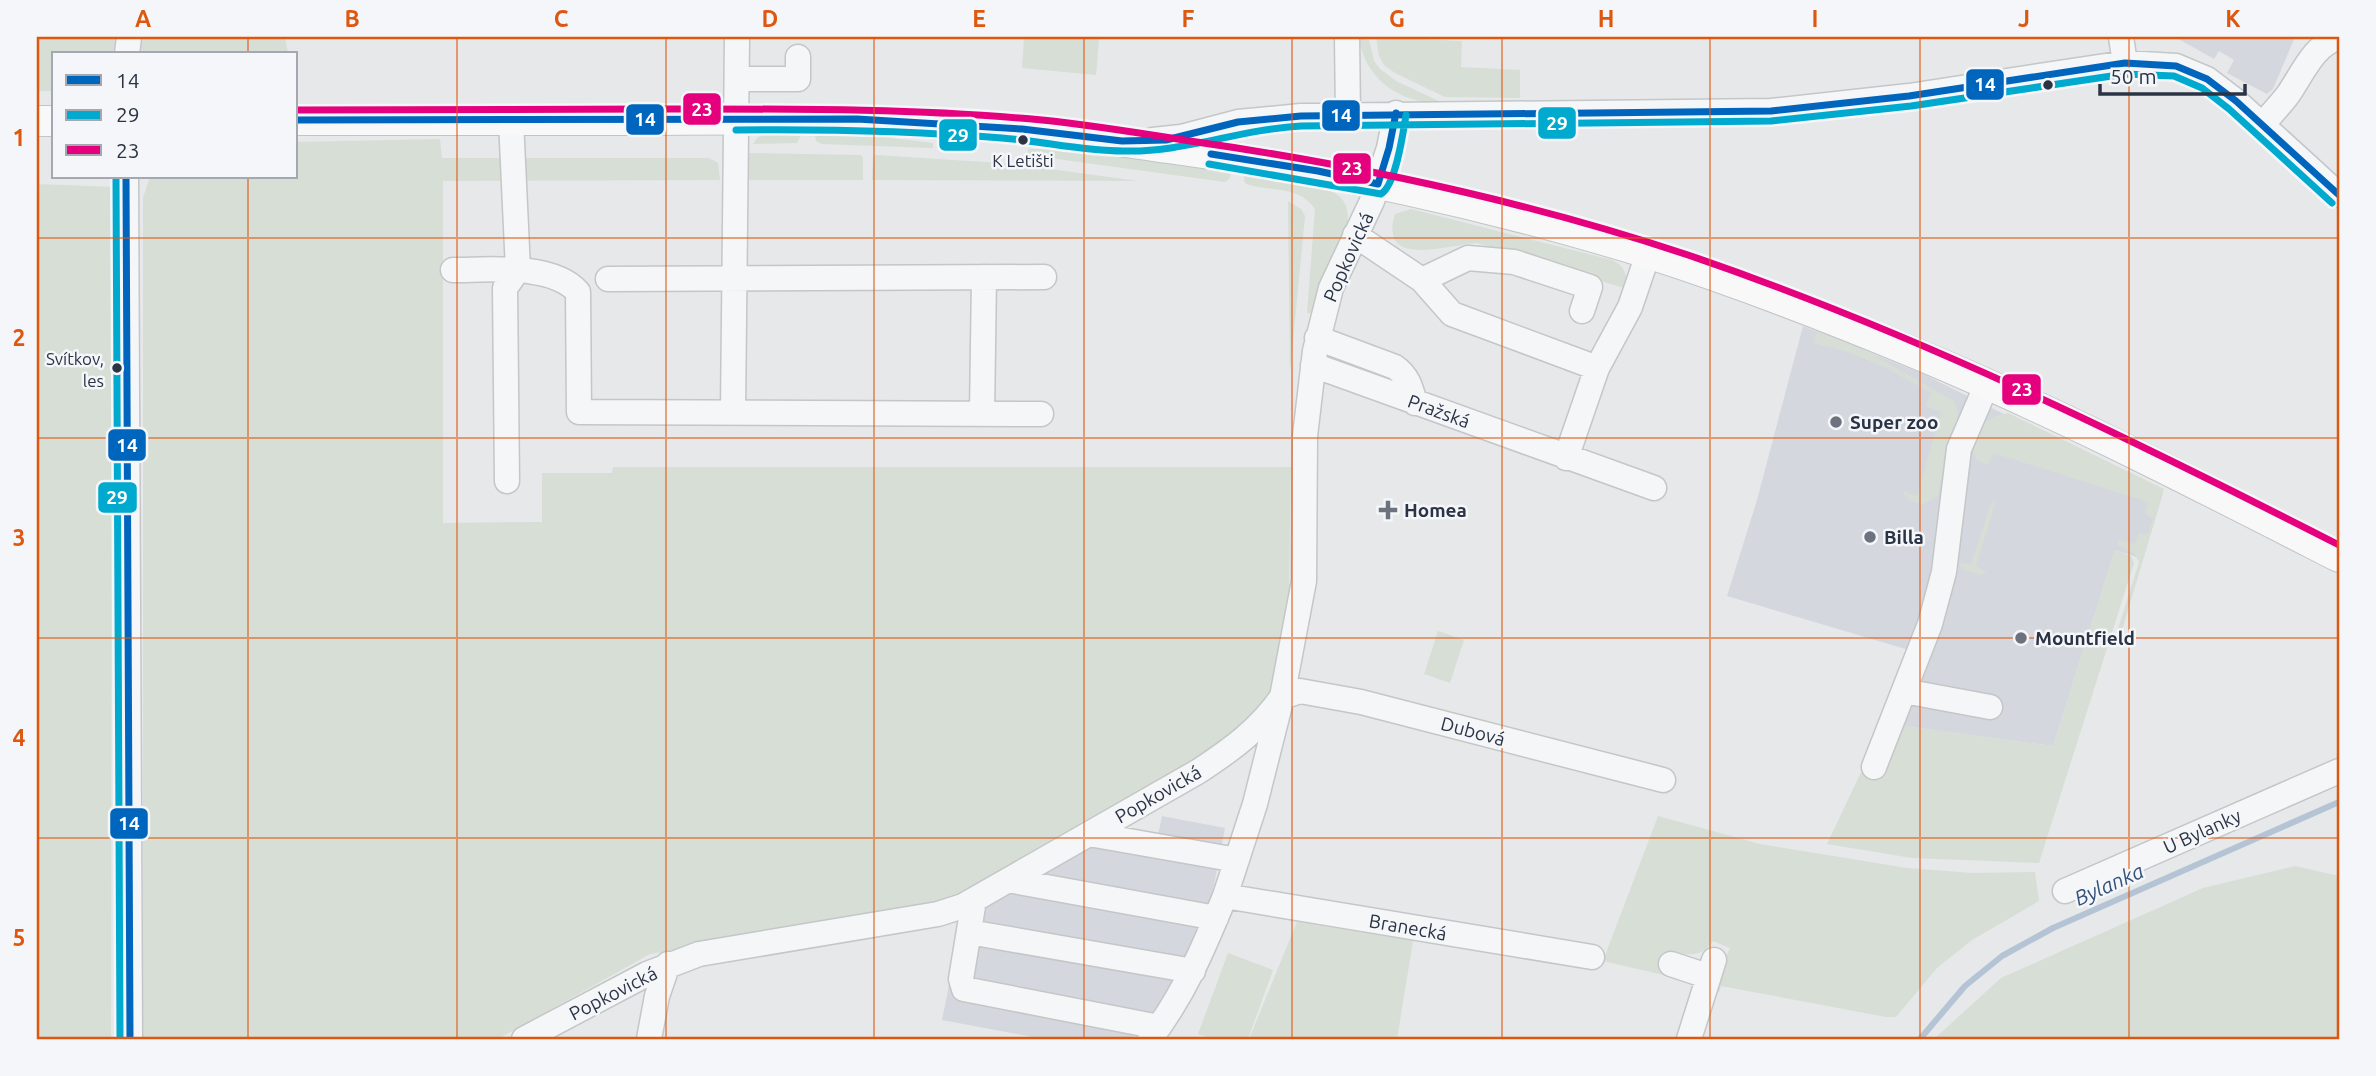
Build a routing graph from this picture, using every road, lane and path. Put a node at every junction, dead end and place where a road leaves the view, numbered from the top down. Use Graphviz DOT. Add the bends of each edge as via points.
graph roads {
  1 [pos="737,37"];
  2 [pos="1347,37"];
  3 [pos="2121,37"];
  4 [pos="2339,38"];
  5 [pos="798,57"];
  6 [pos="2125,63"];
  7 [pos="737,79"];
  8 [pos="1396,113"];
  9 [pos="1348,114"];
  10 [pos="298,120"];
  11 [pos="511,120"];
  12 [pos="736,120"];
  13 [pos="2261,125"];
  14 [pos="1122,141"];
  15 [pos="126,178"];
  16 [pos="1378,184"];
  17 [pos="2339,195"];
  18 [pos="1355,236"];
  19 [pos="1648,254"];
  20 [pos="453,270"];
  21 [pos="518,270"];
  22 [pos="984,277"];
  23 [pos="1044,277"];
  24 [pos="734,278"];
  25 [pos="608,279"];
  26 [pos="1422,280"];
  27 [pos="1582,311"];
  28 [pos="1317,338"];
  29 [pos="1313,365"];
  30 [pos="1597,368"];
  31 [pos="1987,384"];
  32 [pos="1415,402"];
  33 [pos="733,412"];
  34 [pos="982,414"];
  35 [pos="1041,414"];
  36 [pos="1566,458"];
  37 [pos="507,481"];
  38 [pos="1654,488"];
  39 [pos="2339,557"];
  40 [pos="1904,691"];
  41 [pos="1282,697"];
  42 [pos="1990,707"];
  43 [pos="1874,767"];
  44 [pos="2339,771"];
  45 [pos="1663,780"];
  46 [pos="1089,834"];
  47 [pos="1237,860"];
  48 [pos="1008,880"];
  49 [pos="2065,891"];
  50 [pos="974,900"];
  51 [pos="1221,907"];
  52 [pos="969,932"];
  53 [pos="1591,957"];
  54 [pos="668,964"];
  55 [pos="1671,964"];
  56 [pos="1194,971"];
  57 [pos="625,985"];
  58 [pos="650,1028"];
  59 [pos="1154,1033"];
  60 [pos="130,1039"];
  61 [pos="524,1039"];
  62 [pos="1689,1039"];
  1 -- 7 [label="street"];
  2 -- 9 [label="street"];
  3 -- 6 [label="street"];
  4 -- 13 [label="street" via="2325,44"];
  5 -- 7 [label="street" via="798,79"];
  6 -- 8 [label="street" via="1909,96 1771,111"];
  6 -- 13 [label="street" via="2160,64 2192,72 2220,88"];
  7 -- 12 [label="street"];
  8 -- 9 [label="street"];
  8 -- 16 [label="street, Popkovická"];
  9 -- 14 [label="street" via="1270,118 1166,139"];
  10 -- 11 [label="main road"];
  11 -- 12 [label="main road"];
  11 -- 21 [label="street"];
  12 -- 14 [label="main road" via="899,121"];
  12 -- 24 [label="street"];
  13 -- 17 [label="street"];
  14 -- 16 [label="main road"];
  15 -- 60 [label="street"];
  16 -- 18 [label="street, Popkovická"];
  16 -- 19 [label="main road"];
  18 -- 26 [label="street"];
  18 -- 28 [label="street, Popkovická" via="1331,288"];
  19 -- 30 [label="street" via="1630,307"];
  19 -- 31 [label="main road" via="1800,307"];
  20 -- 21 [label="street"];
  21 -- 33 [label="street" via="555,276 578,292 579,411"];
  21 -- 37 [label="street" via="505,288"];
  22 -- 23 [label="street"];
  22 -- 24 [label="street"];
  22 -- 34 [label="street"];
  24 -- 25 [label="street"];
  24 -- 33 [label="street"];
  26 -- 27 [label="street" via="1468,258 1514,262 1590,288"];
  26 -- 30 [label="street" via="1452,314 1568,350"];
  28 -- 29 [label="street, Popkovická"];
  28 -- 32 [label="street" via="1395,367 1404,373"];
  29 -- 32 [label="street, Pražská"];
  29 -- 41 [label="street, Popkovická" via="1305,436 1305,571"];
  30 -- 36 [label="street"];
  31 -- 39 [label="main road"];
  31 -- 40 [label="street" via="1959,449 1944,572"];
  32 -- 36 [label="street, Pražská"];
  33 -- 34 [label="street"];
  34 -- 35 [label="street"];
  36 -- 38 [label="street, Pražská"];
  40 -- 42 [label="street"];
  40 -- 43 [label="street"];
  41 -- 45 [label="street, Dubová" via="1300,691 1362,702"];
  41 -- 46 [label="street, Popkovická" via="1272,713 1233,749"];
  41 -- 47 [label="street"];
  44 -- 49 [label="street, U Bylanky"];
  46 -- 47 [label="street"];
  46 -- 48 [label="street, Popkovická"];
  47 -- 51 [label="street"];
  48 -- 50 [label="street, Popkovická"];
  48 -- 51 [label="street, Branecká"];
  50 -- 52 [label="street"];
  50 -- 54 [label="street, Popkovická" via="938,914 699,954"];
  51 -- 53 [label="street, Branecká"];
  51 -- 56 [label="street"];
  52 -- 56 [label="street"];
  52 -- 59 [label="street" via="961,979 964,989"];
  54 -- 57 [label="street, Popkovická"];
  54 -- 58 [label="street"];
  55 -- 62 [label="street" via="1710,968"];
  56 -- 59 [label="street"];
  57 -- 58 [label="street"];
  57 -- 61 [label="street, Popkovická"];
}
